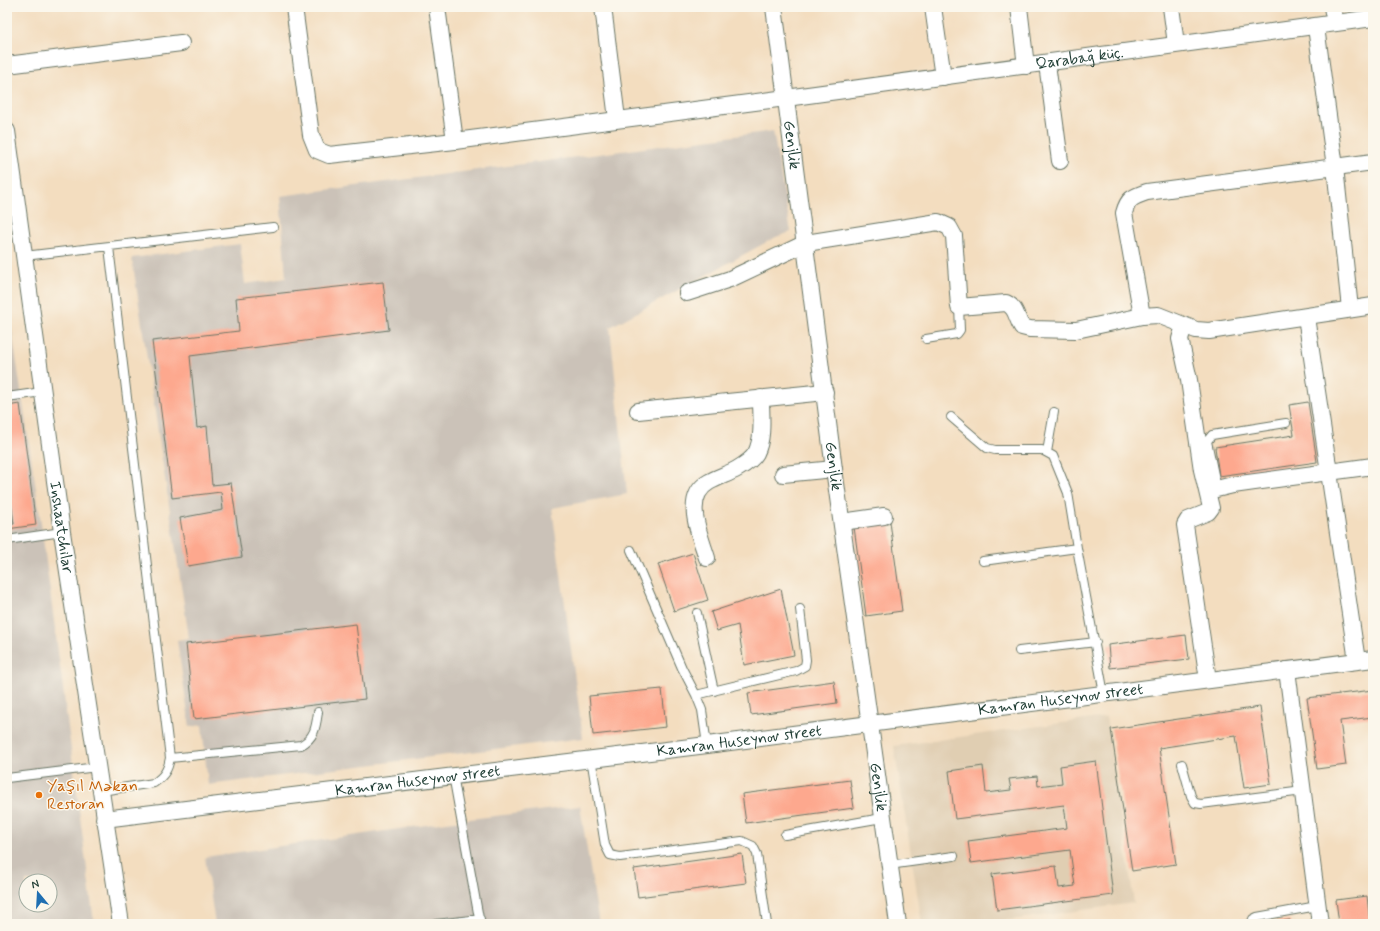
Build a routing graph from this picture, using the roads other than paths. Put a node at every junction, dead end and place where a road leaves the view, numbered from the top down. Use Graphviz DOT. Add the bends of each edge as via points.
graph roads {
  1 [pos="294,7"];
  2 [pos="437,7"];
  3 [pos="603,7"];
  4 [pos="774,7"];
  5 [pos="932,7"];
  6 [pos="1019,7"];
  7 [pos="1170,7"];
  8 [pos="1332,7"];
  9 [pos="1373,18"];
  10 [pos="1335,23"];
  11 [pos="1316,27"];
  12 [pos="181,44"];
  13 [pos="1176,44"];
  14 [pos="1047,64"];
  15 [pos="7,65"];
  16 [pos="1026,66"];
  17 [pos="943,77"];
  18 [pos="786,98"];
  19 [pos="617,119"];
  20 [pos="7,131"];
  21 [pos="455,141"];
  22 [pos="1060,160"];
  23 [pos="1373,162"];
  24 [pos="1336,167"];
  25 [pos="273,227"];
  26 [pos="806,243"];
  27 [pos="109,246"];
  28 [pos="24,256"];
  29 [pos="687,293"];
  30 [pos="1373,306"];
  31 [pos="959,307"];
  32 [pos="1350,309"];
  33 [pos="1142,316"];
  34 [pos="1306,317"];
  35 [pos="1184,326"];
  36 [pos="926,339"];
  37 [pos="42,392"];
  38 [pos="825,392"];
  39 [pos="7,397"];
  40 [pos="761,398"];
  41 [pos="638,411"];
  42 [pos="1054,412"];
  43 [pos="951,417"];
  44 [pos="1286,423"];
  45 [pos="1048,452"];
  46 [pos="1373,466"];
  47 [pos="834,468"];
  48 [pos="1330,472"];
  49 [pos="783,474"];
  50 [pos="1212,490"];
  51 [pos="884,516"];
  52 [pos="842,522"];
  53 [pos="62,532"];
  54 [pos="7,540"];
  55 [pos="1077,548"];
  56 [pos="631,550"];
  57 [pos="707,558"];
  58 [pos="983,561"];
  59 [pos="800,609"];
  60 [pos="697,613"];
  61 [pos="1096,642"];
  62 [pos="1019,651"];
  63 [pos="1373,659"];
  64 [pos="1357,661"];
  65 [pos="1287,670"];
  66 [pos="1208,680"];
  67 [pos="714,691"];
  68 [pos="1104,694"];
  69 [pos="696,695"];
  70 [pos="318,712"];
  71 [pos="871,723"];
  72 [pos="707,745"];
  73 [pos="170,758"];
  74 [pos="591,758"];
  75 [pos="1182,764"];
  76 [pos="97,767"];
  77 [pos="454,775"];
  78 [pos="7,778"];
  79 [pos="101,791"];
  80 [pos="1302,791"];
  81 [pos="882,818"];
  82 [pos="104,819"];
  83 [pos="785,836"];
  84 [pos="954,856"];
  85 [pos="889,865"];
  86 [pos="1317,906"];
  87 [pos="480,922"];
  88 [pos="122,924"];
  89 [pos="436,924"];
  90 [pos="767,924"];
  91 [pos="898,924"];
  92 [pos="1251,924"];
  93 [pos="1320,924"];
  1 -- 21 [label="street, Qarabağ küç." via="311,135 317,150 329,154"];
  2 -- 21 [label="street"];
  3 -- 19 [label="street"];
  4 -- 18 [label="street, Genjlik"];
  5 -- 17 [label="street"];
  6 -- 16 [label="street"];
  7 -- 13 [label="street"];
  8 -- 10 [label="street"];
  9 -- 10 [label="street, Qarabağ küç."];
  10 -- 11 [label="street, Qarabağ küç."];
  11 -- 13 [label="street, Qarabağ küç."];
  11 -- 24 [label="street"];
  12 -- 15 [label="street"];
  13 -- 14 [label="street, Qarabağ küç."];
  14 -- 16 [label="street, Qarabağ küç."];
  14 -- 22 [label="street"];
  16 -- 17 [label="street, Qarabağ küç."];
  17 -- 18 [label="street, Qarabağ küç."];
  18 -- 19 [label="street, Qarabağ küç."];
  18 -- 26 [label="street, Genjlik"];
  19 -- 21 [label="street, Qarabağ küç."];
  20 -- 28 [label="street, Inshaatchilar"];
  23 -- 24 [label="street"];
  24 -- 32 [label="street"];
  24 -- 33 [label="street" via="1147,192 1134,196 1127,202 1124,213"];
  25 -- 27 [label="lane"];
  26 -- 29 [label="street" via="730,279"];
  26 -- 31 [label="street" via="938,222 945,224 954,236"];
  26 -- 38 [label="street, Genjlik"];
  27 -- 28 [label="lane"];
  27 -- 73 [label="lane"];
  28 -- 37 [label="street, Inshaatchilar"];
  30 -- 32 [label="street"];
  31 -- 33 [label="street" via="1006,304 1016,311 1022,327 1042,331 1076,330"];
  31 -- 36 [label="lane" via="960,330 957,334"];
  32 -- 34 [label="street"];
  33 -- 35 [label="street" via="1158,315"];
  34 -- 35 [label="street" via="1209,331"];
  34 -- 48 [label="street"];
  35 -- 50 [label="street" via="1180,339 1189,380 1202,470"];
  37 -- 39 [label="lane"];
  37 -- 53 [label="street, Inshaatchilar"];
  38 -- 40 [label="street"];
  38 -- 47 [label="street, Genjlik"];
  40 -- 41 [label="street"];
  40 -- 57 [label="street" via="761,437 756,453 733,472 700,488 695,498 698,526"];
  42 -- 45 [label="lane"];
  43 -- 45 [label="lane" via="987,448"];
  44 -- 50 [label="lane" via="1212,435 1207,442"];
  45 -- 55 [label="lane" via="1053,456 1067,489"];
  46 -- 48 [label="street"];
  47 -- 49 [label="street"];
  47 -- 52 [label="street, Genjlik"];
  48 -- 50 [label="street"];
  48 -- 64 [label="street"];
  50 -- 66 [label="street" via="1211,508 1208,512 1188,520 1186,525"];
  51 -- 52 [label="street"];
  52 -- 71 [label="street, Genjlik"];
  53 -- 54 [label="lane"];
  53 -- 76 [label="street, Inshaatchilar"];
  55 -- 58 [label="lane"];
  55 -- 61 [label="lane"];
  56 -- 69 [label="lane"];
  59 -- 67 [label="lane" via="805,666 796,671"];
  60 -- 67 [label="lane"];
  61 -- 62 [label="lane"];
  61 -- 68 [label="lane"];
  63 -- 64 [label="street, Kamran Huseynov street"];
  64 -- 65 [label="street, Kamran Huseynov street"];
  65 -- 66 [label="street, Kamran Huseynov street"];
  65 -- 80 [label="street"];
  66 -- 68 [label="street, Kamran Huseynov street"];
  67 -- 69 [label="lane"];
  68 -- 71 [label="street, Kamran Huseynov street"];
  69 -- 72 [label="lane" via="702,710"];
  70 -- 73 [label="lane" via="315,731 309,741 301,745"];
  71 -- 72 [label="street, Kamran Huseynov street"];
  71 -- 81 [label="street, Genjlik"];
  72 -- 74 [label="street, Kamran Huseynov street"];
  73 -- 79 [label="lane" via="168,769 154,783"];
  74 -- 77 [label="street, Kamran Huseynov street"];
  74 -- 90 [label="lane" via="605,845 610,855 620,857 742,841 753,846 757,854"];
  75 -- 80 [label="lane" via="1190,796 1195,803"];
  76 -- 78 [label="lane"];
  76 -- 79 [label="street, Inshaatchilar"];
  77 -- 82 [label="street, Kamran Huseynov street"];
  77 -- 87 [label="lane"];
  79 -- 82 [label="street, Inshaatchilar"];
  80 -- 86 [label="street"];
  81 -- 83 [label="lane"];
  81 -- 85 [label="street, Genjlik"];
  82 -- 88 [label="street, Inshaatchilar"];
  84 -- 85 [label="lane"];
  85 -- 91 [label="street, Genjlik"];
  86 -- 92 [label="lane" via="1257,917"];
  86 -- 93 [label="street"];
  87 -- 89 [label="lane"];
}
